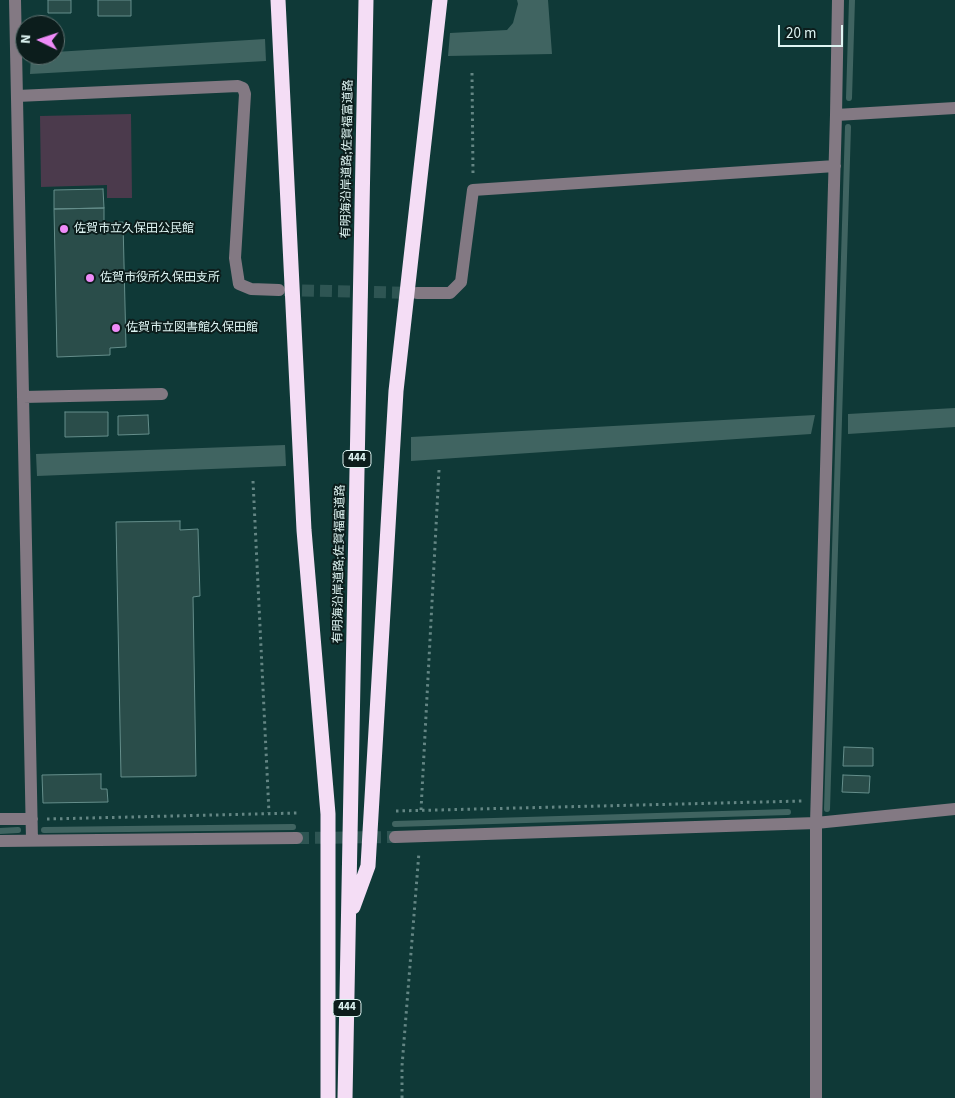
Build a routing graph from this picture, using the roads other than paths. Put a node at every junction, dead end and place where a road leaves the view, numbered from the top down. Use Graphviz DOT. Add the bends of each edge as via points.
graph roads {
  1 [pos="15,0"];
  2 [pos="278,0"];
  3 [pos="366,0"];
  4 [pos="440,0"];
  5 [pos="838,0"];
  6 [pos="17,96"];
  7 [pos="955,108"];
  8 [pos="836,115"];
  9 [pos="835,166"];
  10 [pos="279,290"];
  11 [pos="417,293"];
  12 [pos="162,394"];
  13 [pos="23,397"];
  14 [pos="955,810"];
  15 [pos="0,819"];
  16 [pos="32,819"];
  17 [pos="816,823"];
  18 [pos="395,837"];
  19 [pos="298,838"];
  20 [pos="32,840"];
  21 [pos="0,841"];
  22 [pos="348,919"];
  23 [pos="328,1098"];
  24 [pos="345,1098"];
  25 [pos="816,1098"];
  1 -- 6 [label="street"];
  2 -- 23 [label="highway" via="304,530 328,814"];
  3 -- 22 [label="highway, 有明海沿岸道路;佐賀福富道路 / 444"];
  4 -- 22 [label="highway" via="396,391 368,866"];
  5 -- 8 [label="street"];
  6 -- 10 [label="street" via="242,88 245,94 235,258 239,284 251,289"];
  6 -- 13 [label="street"];
  7 -- 8 [label="street"];
  8 -- 9 [label="street"];
  9 -- 11 [label="street" via="473,190 461,282 450,293"];
  9 -- 17 [label="street"];
  12 -- 13 [label="street"];
  13 -- 16 [label="street"];
  14 -- 17 [label="street"];
  15 -- 16 [label="street"];
  16 -- 20 [label="street"];
  17 -- 18 [label="street"];
  17 -- 25 [label="street"];
  19 -- 20 [label="street"];
  20 -- 21 [label="street"];
  22 -- 24 [label="highway, 有明海沿岸道路;佐賀福富道路 / 444"];
}
